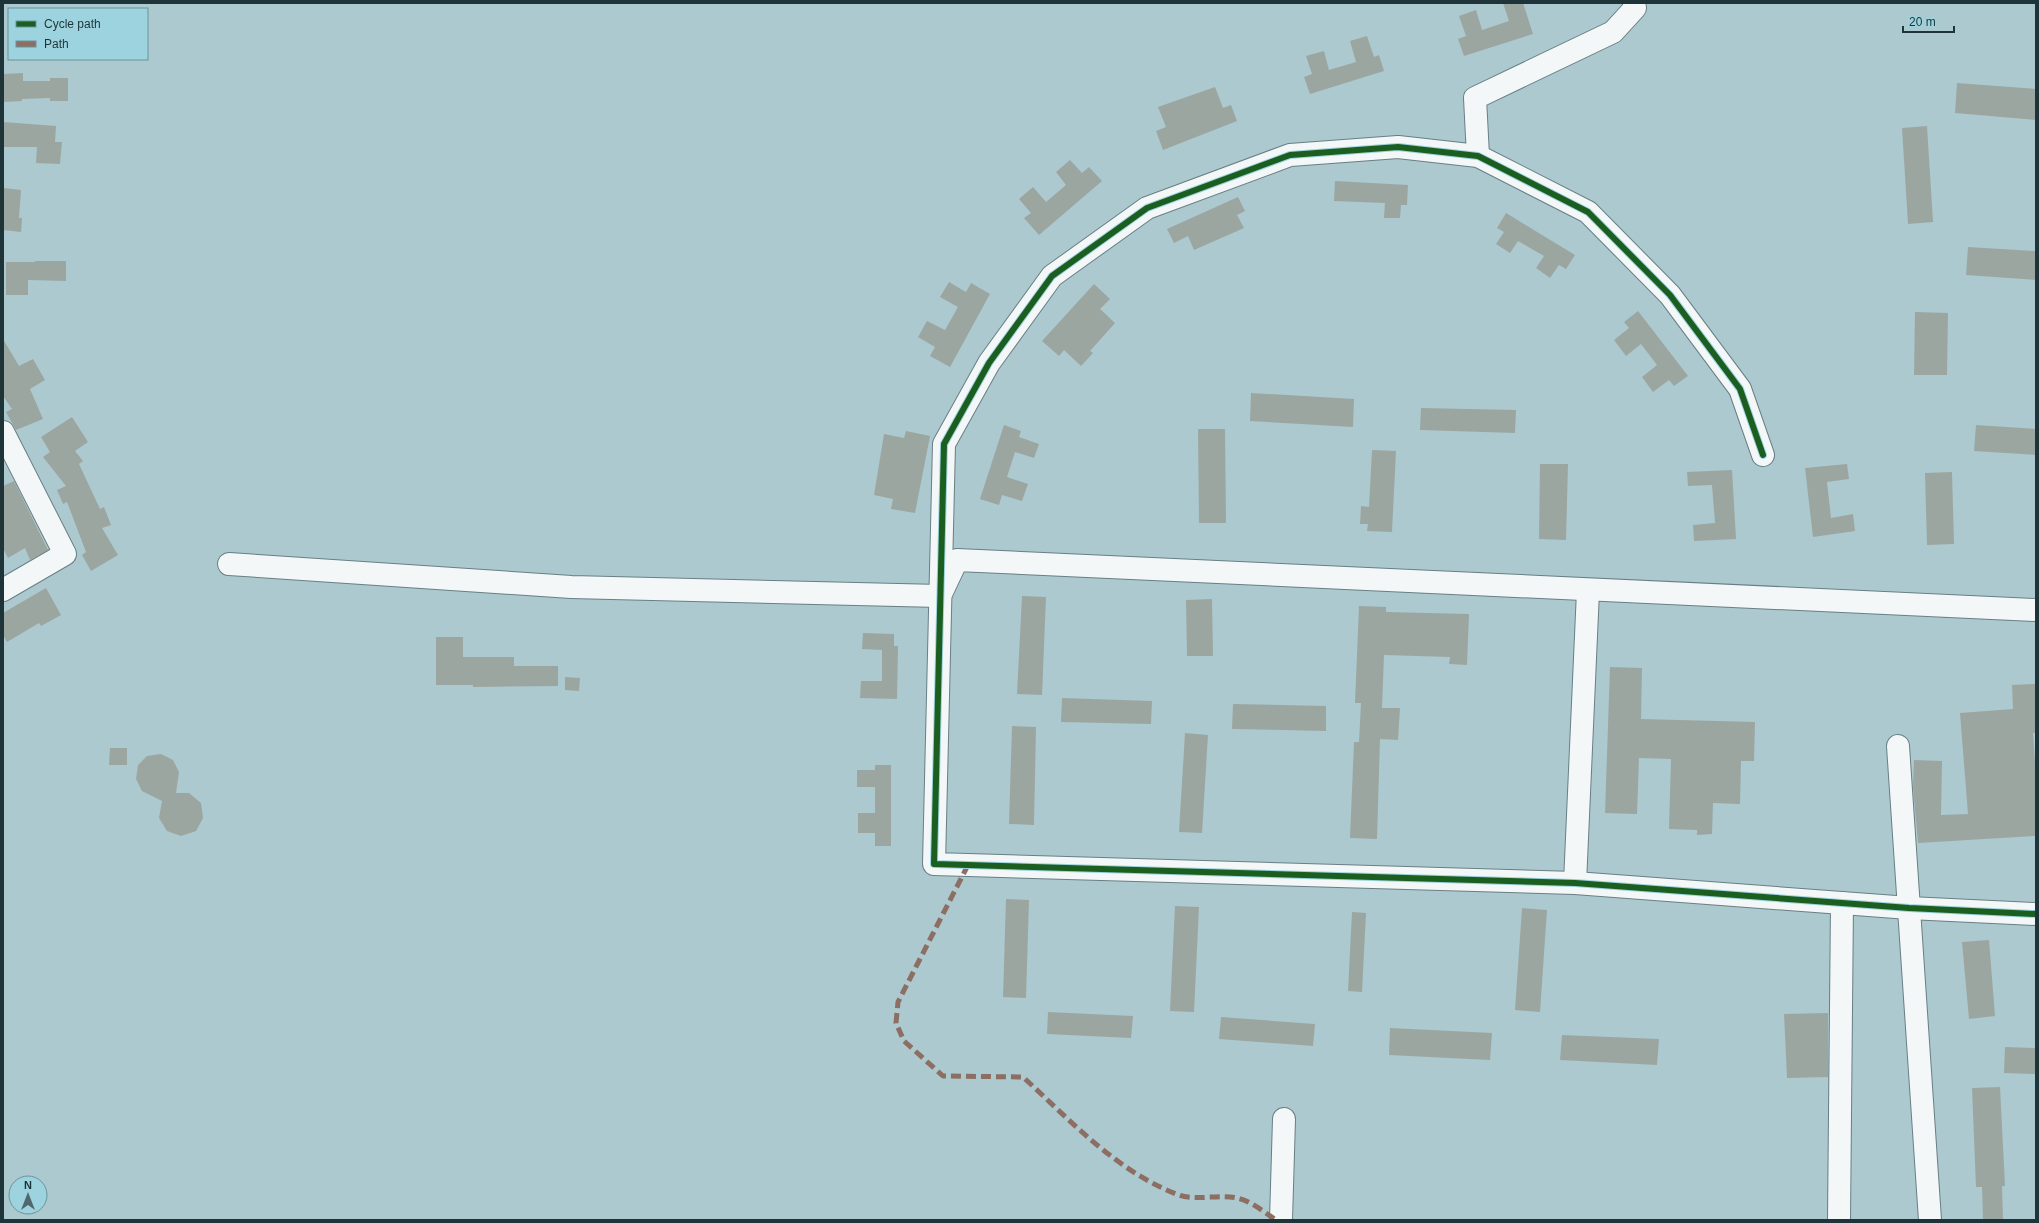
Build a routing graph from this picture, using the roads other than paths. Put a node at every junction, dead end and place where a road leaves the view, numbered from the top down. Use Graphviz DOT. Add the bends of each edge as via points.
graph roads {
  1 [pos="1634,3"];
  2 [pos="1478,156"];
  3 [pos="3,432"];
  4 [pos="1763,455"];
  5 [pos="229,564"];
  6 [pos="3,590"];
  7 [pos="1588,590"];
  8 [pos="940,596"];
  9 [pos="2036,610"];
  10 [pos="1898,746"];
  11 [pos="1575,883"];
  12 [pos="1842,903"];
  13 [pos="1909,908"];
  14 [pos="2036,914"];
  15 [pos="1284,1119"];
  16 [pos="1281,1220"];
  17 [pos="1839,1220"];
  18 [pos="1930,1220"];
  1 -- 2 [label="street" via="1635,8 1613,32 1475,98"];
  2 -- 4 [label="street" via="1588,212 1670,295 1740,389"];
  2 -- 8 [label="street" via="1398,148 1290,155 1147,208 1052,276 989,363 944,444"];
  3 -- 6 [label="street" via="65,554"];
  5 -- 8 [label="street" via="571,587"];
  7 -- 8 [label="street" via="957,560"];
  7 -- 9 [label="street"];
  7 -- 11 [label="street"];
  8 -- 11 [label="street" via="934,864"];
  10 -- 13 [label="street"];
  11 -- 12 [label="street"];
  12 -- 13 [label="street"];
  12 -- 17 [label="street"];
  13 -- 14 [label="street"];
  13 -- 18 [label="street"];
  15 -- 16 [label="street"];
}
